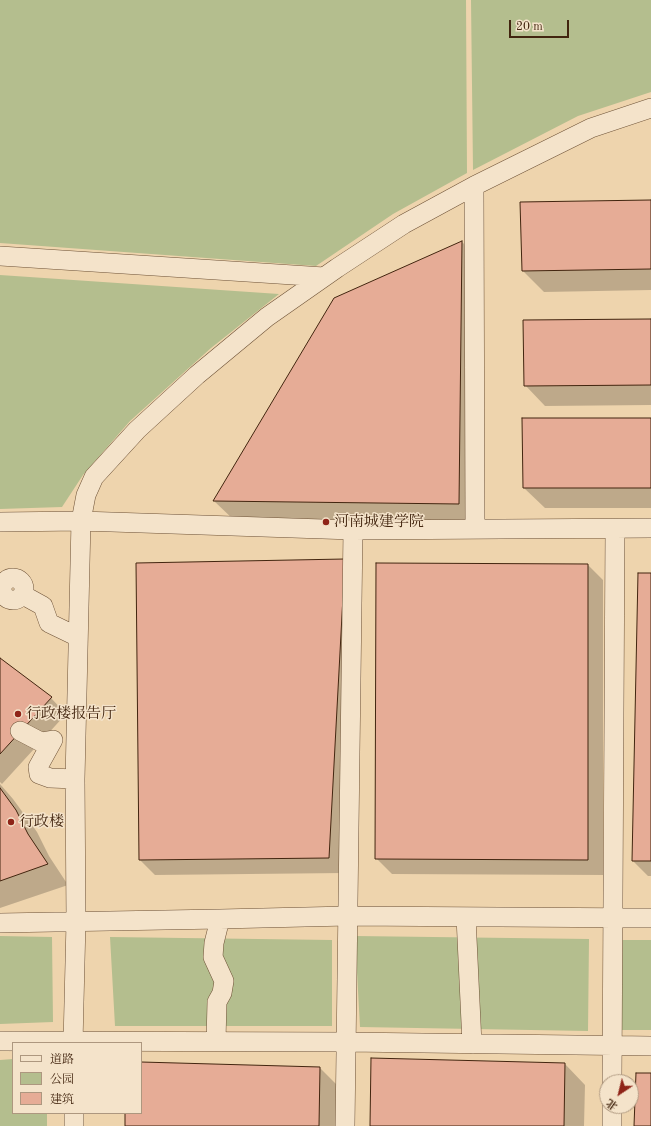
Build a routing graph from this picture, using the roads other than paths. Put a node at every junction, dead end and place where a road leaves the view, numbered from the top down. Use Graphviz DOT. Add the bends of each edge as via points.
graph roads {
  1 [pos="651,108"];
  2 [pos="474,186"];
  3 [pos="0,256"];
  4 [pos="324,277"];
  5 [pos="81,521"];
  6 [pos="0,522"];
  7 [pos="615,528"];
  8 [pos="651,528"];
  9 [pos="475,529"];
  10 [pos="353,530"];
  11 [pos="1,589"];
  12 [pos="78,636"];
  13 [pos="20,732"];
  14 [pos="53,740"];
  15 [pos="76,741"];
  16 [pos="75,779"];
  17 [pos="348,916"];
  18 [pos="466,917"];
  19 [pos="612,917"];
  20 [pos="651,918"];
  21 [pos="220,919"];
  22 [pos="76,922"];
  23 [pos="0,923"];
  24 [pos="0,1041"];
  25 [pos="216,1041"];
  26 [pos="73,1042"];
  27 [pos="346,1042"];
  28 [pos="472,1044"];
  29 [pos="612,1045"];
  30 [pos="651,1046"];
  31 [pos="612,1074"];
  32 [pos="74,1114"];
  33 [pos="612,1114"];
  34 [pos="74,1126"];
  35 [pos="346,1126"];
  36 [pos="612,1126"];
  1 -- 2 [label="street" via="591,128"];
  2 -- 4 [label="street" via="404,224"];
  2 -- 9 [label="street"];
  3 -- 4 [label="street"];
  4 -- 5 [label="street" via="267,317 197,375 137,430 94,477 86,495"];
  5 -- 6 [label="street"];
  5 -- 10 [label="street"];
  5 -- 12 [label="street"];
  7 -- 8 [label="street"];
  7 -- 9 [label="street"];
  7 -- 19 [label="street"];
  9 -- 10 [label="street"];
  10 -- 17 [label="street"];
  11 -- 12 [label="street" via="10,578 18,579 24,588 23,595 43,606 49,623"];
  12 -- 15 [label="street"];
  13 -- 14 [label="street" via="40,742"];
  14 -- 15 [label="street"];
  14 -- 16 [label="street" via="38,767 38,774 50,778"];
  15 -- 16 [label="street"];
  16 -- 22 [label="street"];
  17 -- 18 [label="street"];
  17 -- 21 [label="street"];
  17 -- 27 [label="street"];
  18 -- 19 [label="street"];
  18 -- 28 [label="street"];
  19 -- 20 [label="street"];
  19 -- 29 [label="street"];
  21 -- 22 [label="street"];
  21 -- 25 [label="street" via="213,957 224,981 217,1002"];
  22 -- 23 [label="street"];
  22 -- 26 [label="street"];
  24 -- 26 [label="street"];
  25 -- 26 [label="street"];
  25 -- 27 [label="street"];
  27 -- 28 [label="street"];
  27 -- 35 [label="street"];
  28 -- 29 [label="street"];
  29 -- 30 [label="street"];
  29 -- 31 [label="street"];
  32 -- 34 [label="street"];
  33 -- 36 [label="street"];
}
